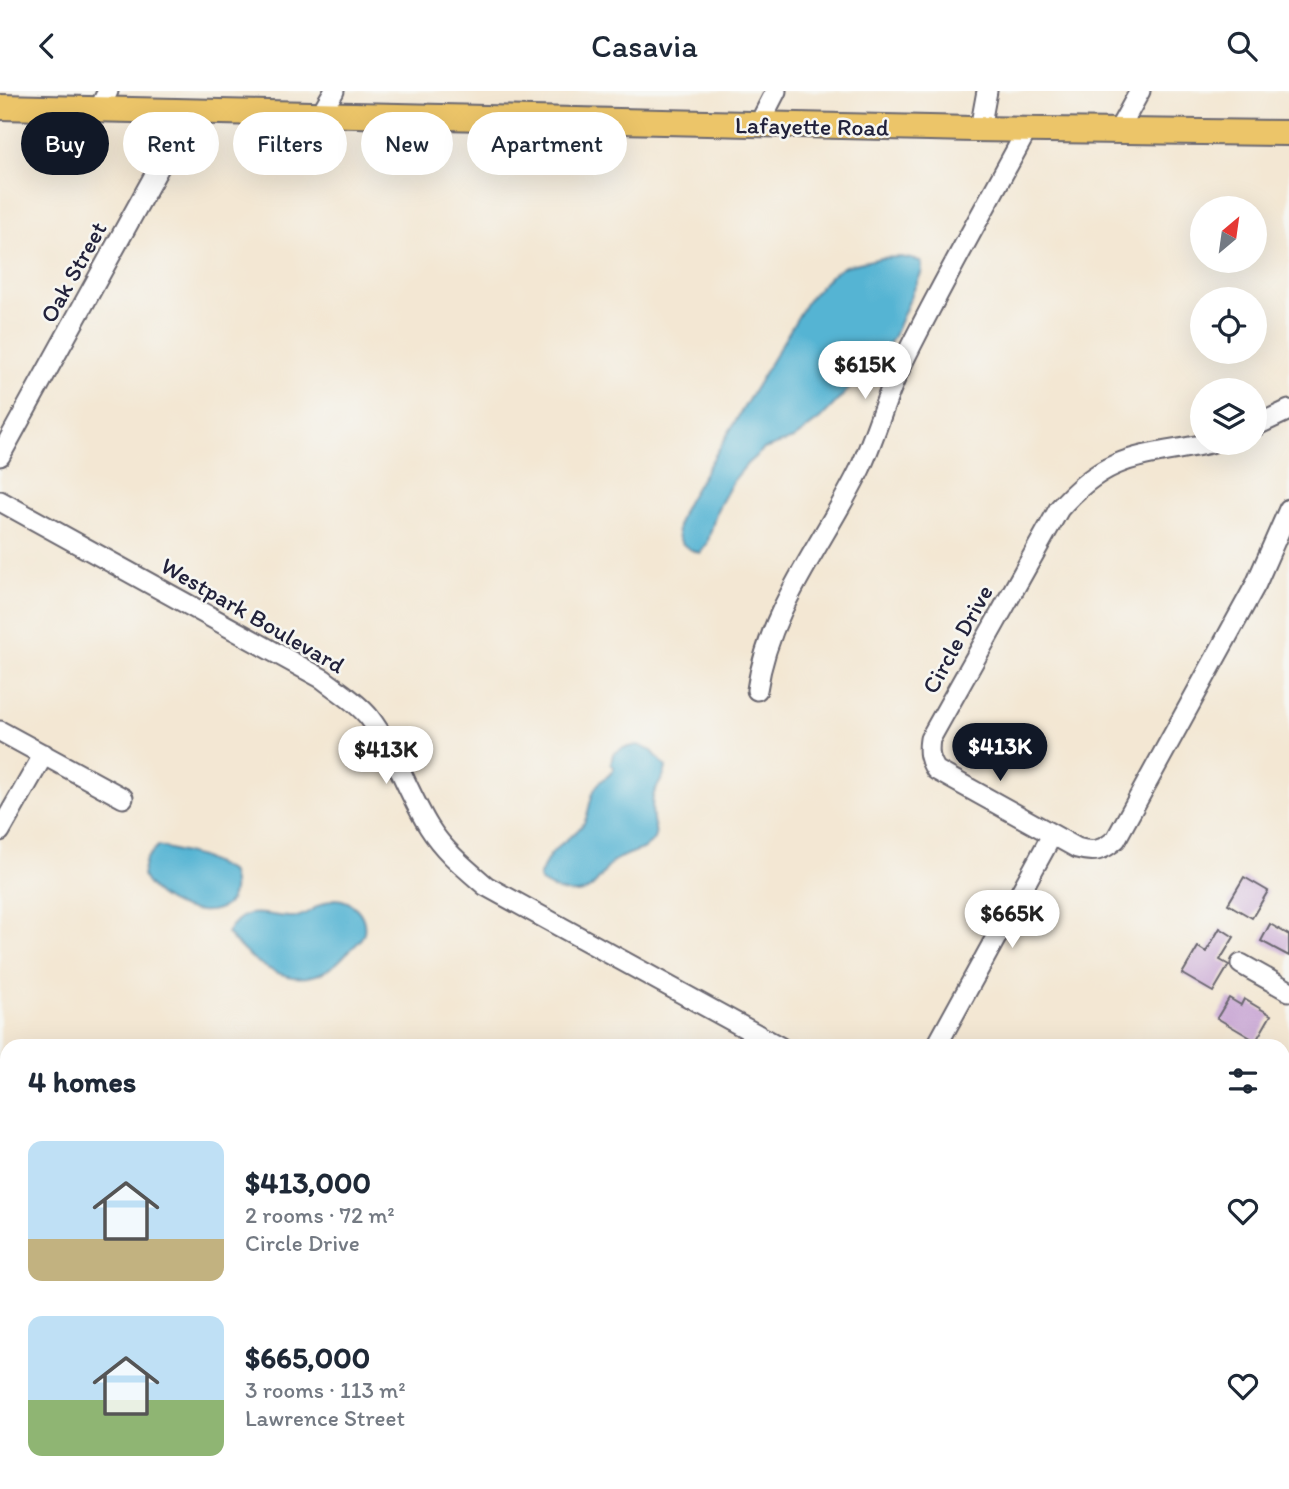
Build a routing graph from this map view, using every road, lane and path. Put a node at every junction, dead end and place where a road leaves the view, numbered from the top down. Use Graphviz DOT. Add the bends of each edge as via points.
graph roads {
  1 [pos="334,91"];
  2 [pos="776,91"];
  3 [pos="987,91"];
  4 [pos="1140,91"];
  5 [pos="39,100"];
  6 [pos="103,100"];
  7 [pos="0,107"];
  8 [pos="190,111"];
  9 [pos="233,112"];
  10 [pos="322,112"];
  11 [pos="347,116"];
  12 [pos="760,124"];
  13 [pos="980,129"];
  14 [pos="1027,130"];
  15 [pos="1118,131"];
  16 [pos="1289,133"];
  17 [pos="1289,410"];
  18 [pos="1267,420"];
  19 [pos="1190,447"];
  20 [pos="0,456"];
  21 [pos="0,502"];
  22 [pos="1288,517"];
  23 [pos="757,690"];
  24 [pos="0,731"];
  25 [pos="44,754"];
  26 [pos="123,797"];
  27 [pos="0,831"];
  28 [pos="1052,835"];
  29 [pos="1241,964"];
  30 [pos="1289,991"];
  31 [pos="765,1039"];
  32 [pos="940,1039"];
  1 -- 10 [label="street"];
  2 -- 12 [label="street"];
  3 -- 13 [label="street"];
  4 -- 15 [label="street"];
  5 -- 6 [label="main road, Lafayette Road"];
  5 -- 7 [label="main road, Lafayette Road"];
  6 -- 8 [label="main road, Lafayette Road"];
  8 -- 9 [label="main road, Lafayette Road"];
  8 -- 20 [label="street, Oak Street"];
  11 -- 12 [label="main road, Lafayette Road"];
  12 -- 13 [label="main road, Lafayette Road"];
  13 -- 14 [label="main road, Lafayette Road"];
  14 -- 15 [label="main road, Lafayette Road"];
  14 -- 23 [label="street" via="897,374 860,469 786,599 761,660"];
  15 -- 16 [label="main road, Lafayette Road"];
  17 -- 18 [label="street"];
  19 -- 28 [label="street, Circle Drive" via="1132,457 1101,471 1074,491 1047,528 930,739 928,750 936,770"];
  21 -- 31 [label="street, Westpark Boulevard" via="323,679 367,715 394,755 430,829 449,854 486,886"];
  22 -- 28 [label="street, Circle Drive" via="1116,839 1108,847 1088,852"];
  24 -- 25 [label="street"];
  25 -- 26 [label="street"];
  25 -- 27 [label="street"];
  28 -- 32 [label="street"];
  29 -- 30 [label="street"];
}
